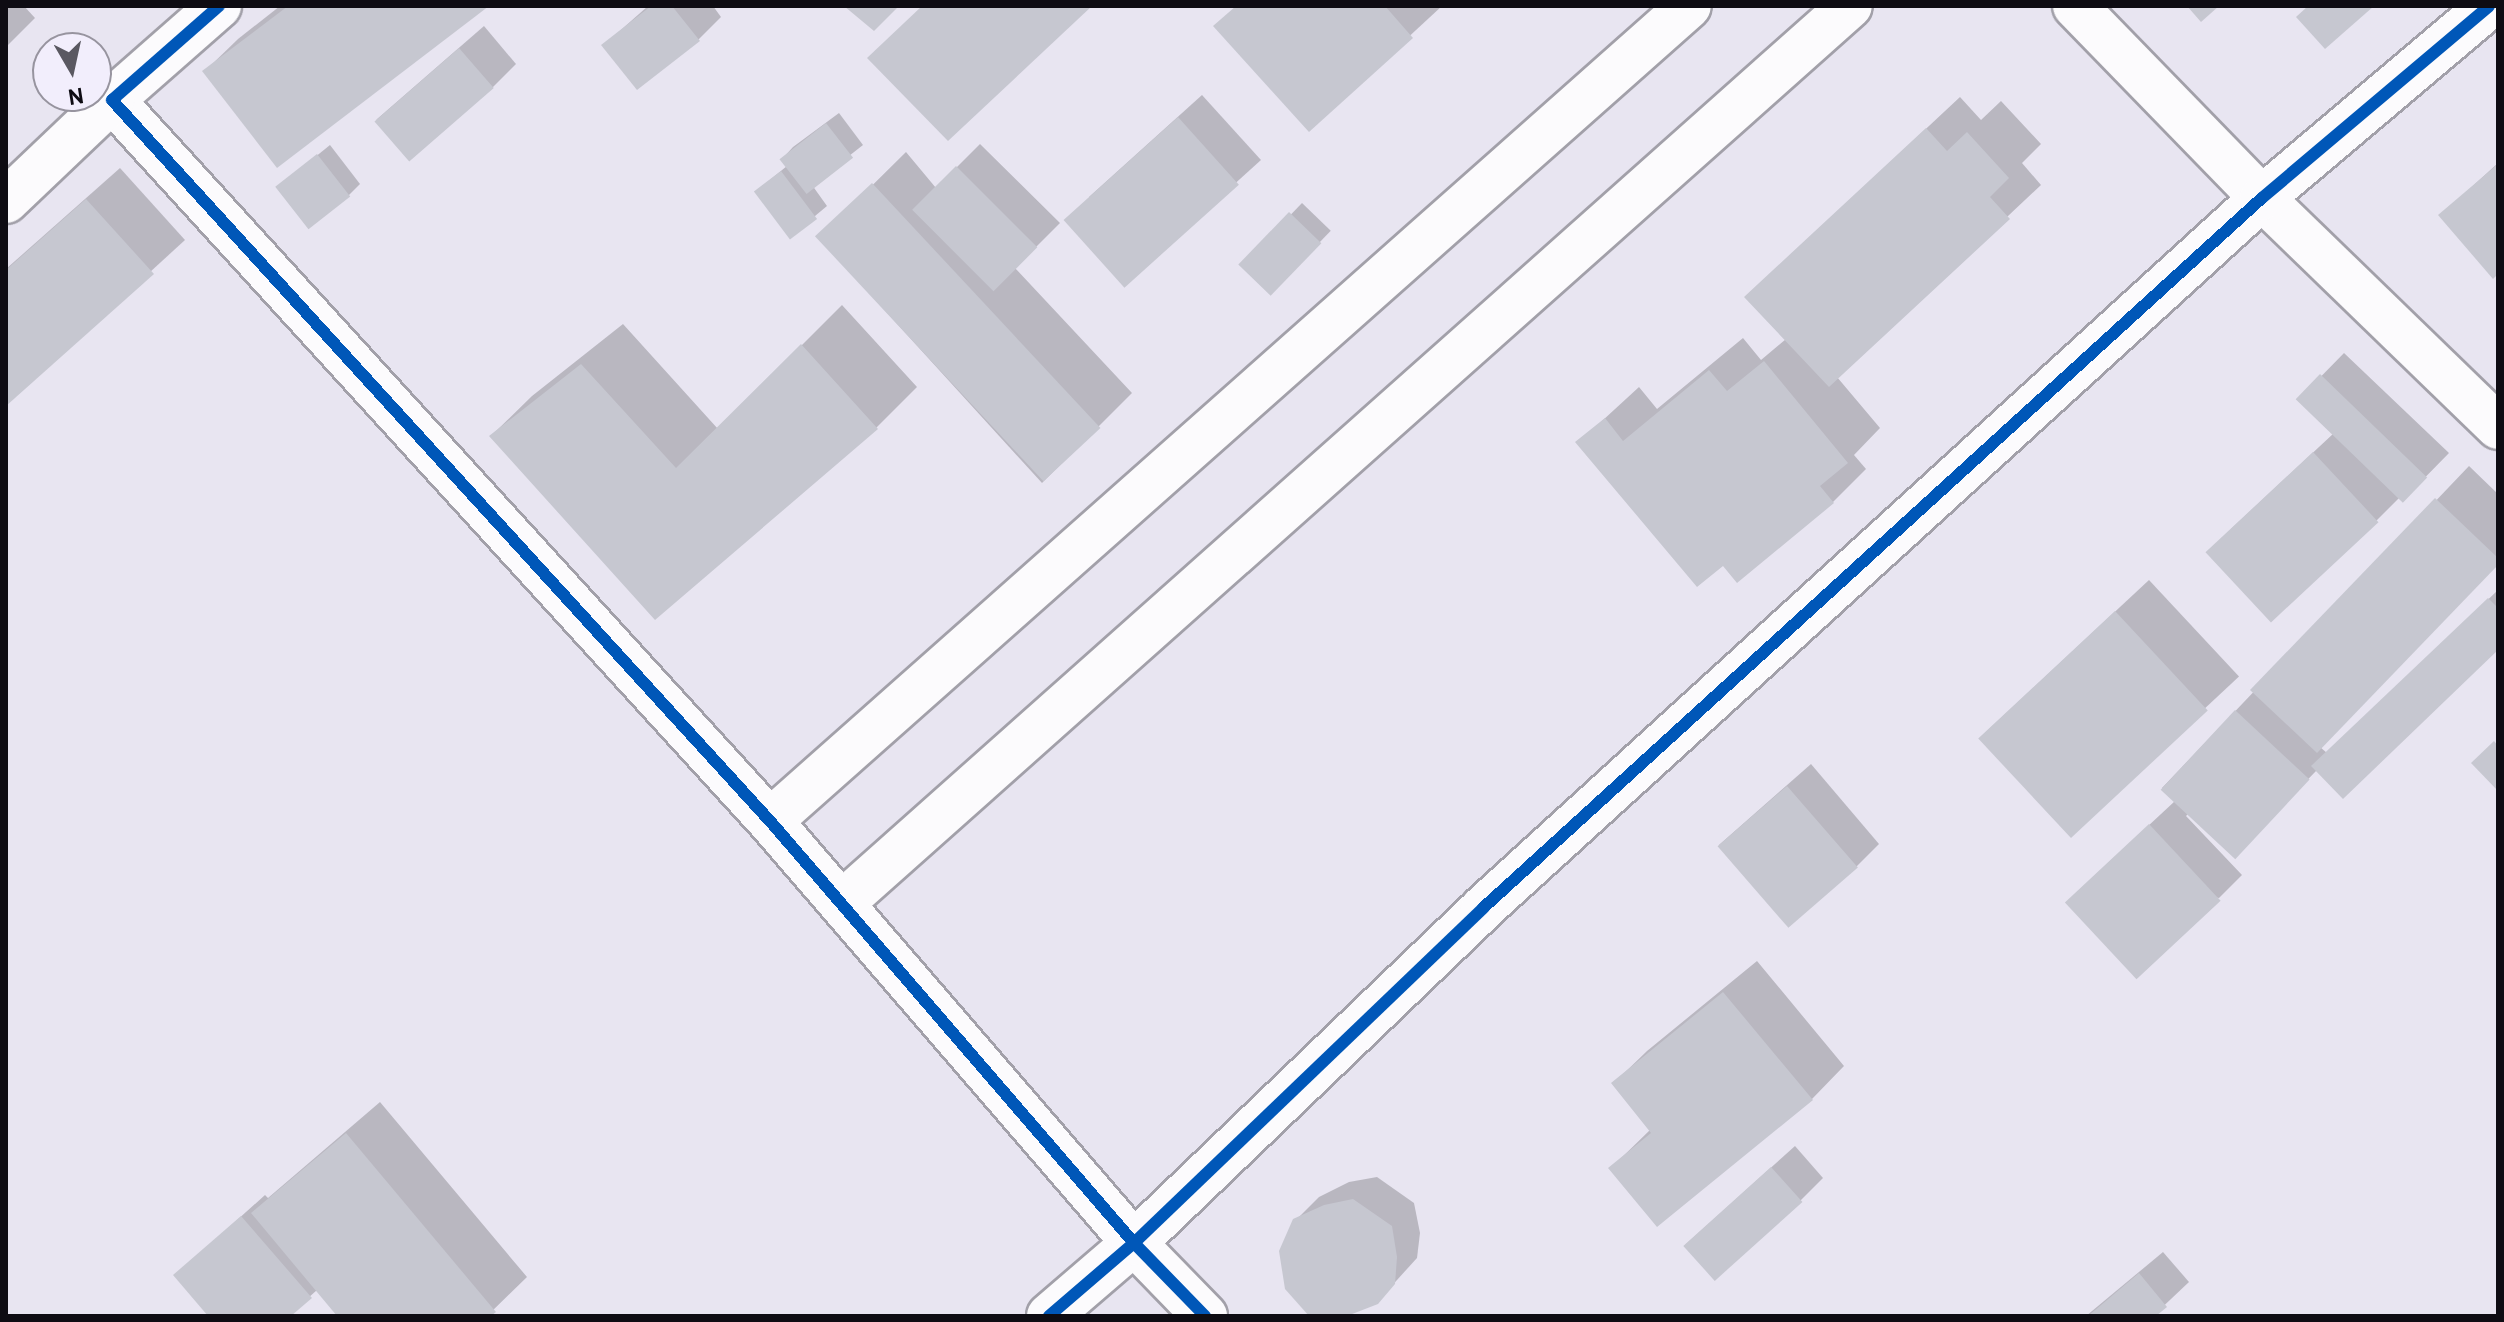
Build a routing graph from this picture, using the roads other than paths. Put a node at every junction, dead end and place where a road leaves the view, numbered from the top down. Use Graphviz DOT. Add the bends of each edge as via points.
graph roads {
  1 [pos="219,6"];
  2 [pos="1689,6"];
  3 [pos="1850,6"];
  4 [pos="2075,6"];
  5 [pos="2489,6"];
  6 [pos="112,100"];
  7 [pos="99,112"];
  8 [pos="2262,198"];
  9 [pos="6,201"];
  10 [pos="2498,427"];
  11 [pos="770,821"];
  12 [pos="842,903"];
  13 [pos="1134,1243"];
  14 [pos="1049,1316"];
  15 [pos="1205,1316"];
  1 -- 6 [label="street"];
  2 -- 11 [label="street"];
  3 -- 12 [label="street"];
  4 -- 8 [label="street"];
  5 -- 8 [label="street"];
  6 -- 11 [label="street"];
  7 -- 9 [label="street"];
  8 -- 10 [label="street"];
  8 -- 13 [label="street" via="1483,908"];
  11 -- 12 [label="street"];
  12 -- 13 [label="street"];
  13 -- 14 [label="street"];
  13 -- 15 [label="street"];
}
